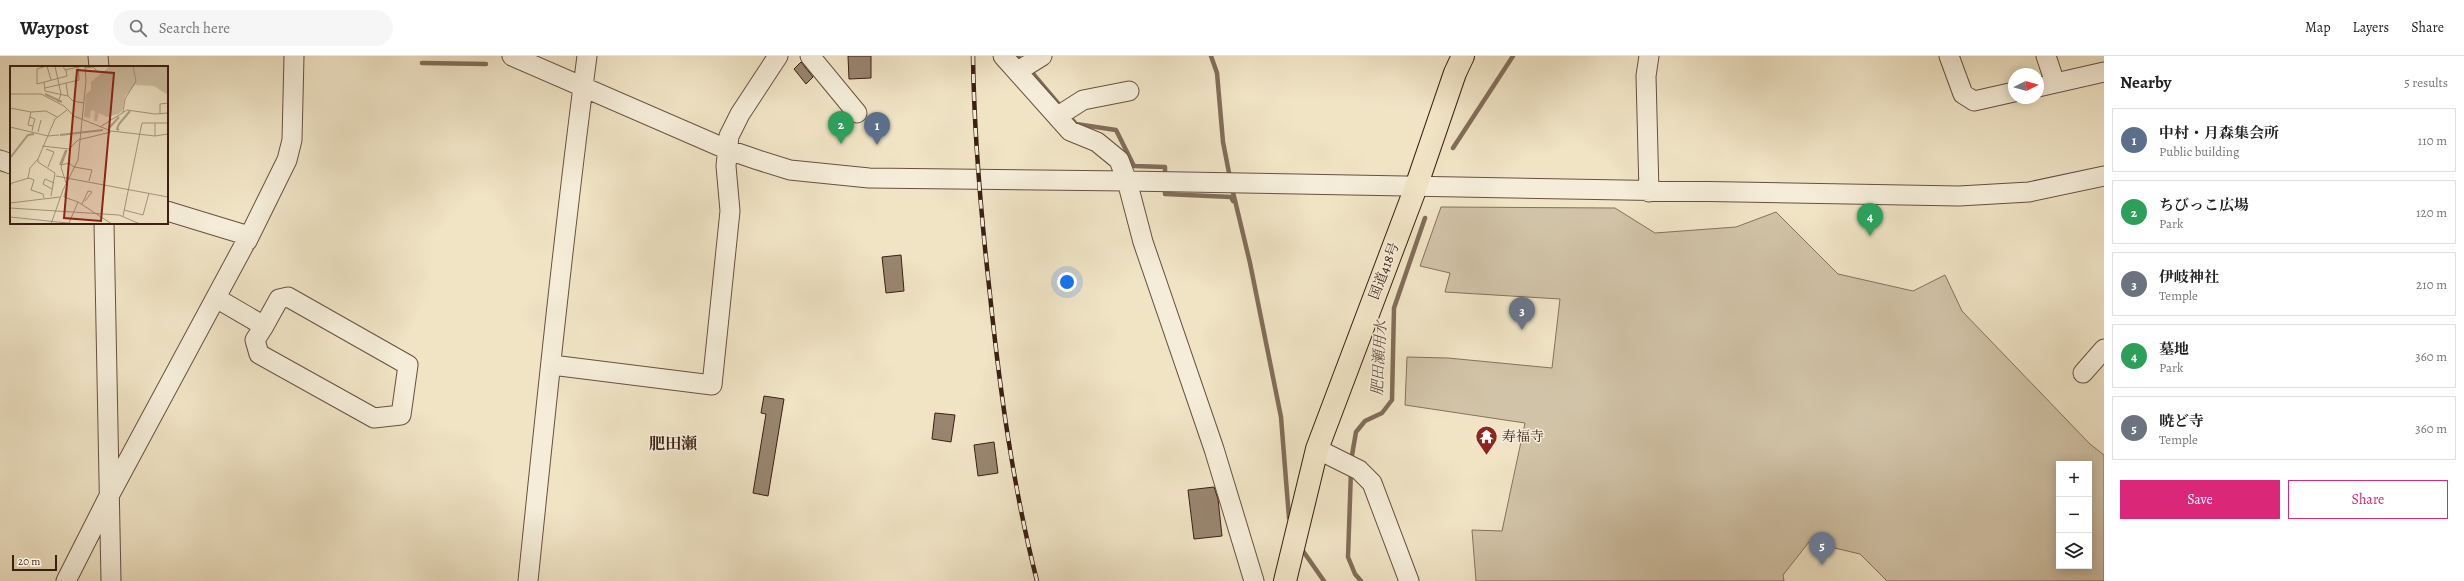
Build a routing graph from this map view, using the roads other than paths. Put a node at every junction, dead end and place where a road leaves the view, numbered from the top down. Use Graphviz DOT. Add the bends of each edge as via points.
graph roads {
  1 [pos="98,56"];
  2 [pos="294,56"];
  3 [pos="512,56"];
  4 [pos="587,56"];
  5 [pos="778,56"];
  6 [pos="810,56"];
  7 [pos="1003,56"];
  8 [pos="1042,56"];
  9 [pos="1463,56"];
  10 [pos="1649,56"];
  11 [pos="1949,56"];
  12 [pos="2046,56"];
  13 [pos="99,66"];
  14 [pos="1018,71"];
  15 [pos="2104,72"];
  16 [pos="2047,85"];
  17 [pos="583,86"];
  18 [pos="1128,91"];
  19 [pos="2008,93"];
  20 [pos="857,113"];
  21 [pos="1058,116"];
  22 [pos="726,149"];
  23 [pos="0,160"];
  24 [pos="10,164"];
  25 [pos="2104,176"];
  26 [pos="1127,181"];
  27 [pos="1416,187"];
  28 [pos="1649,192"];
  29 [pos="168,210"];
  30 [pos="104,224"];
  31 [pos="249,236"];
  32 [pos="216,298"];
  33 [pos="264,326"];
  34 [pos="2104,349"];
  35 [pos="552,365"];
  36 [pos="2083,374"];
  37 [pos="1317,449"];
  38 [pos="109,496"];
  39 [pos="66,581"];
  40 [pos="111,581"];
  41 [pos="528,581"];
  42 [pos="1254,581"];
  43 [pos="1285,581"];
  44 [pos="1409,581"];
  1 -- 13 [label="street"];
  2 -- 31 [label="street" via="292,140 287,160 247,241"];
  3 -- 17 [label="street"];
  4 -- 17 [label="street"];
  5 -- 22 [label="street" via="740,114 729,136"];
  6 -- 20 [label="street"];
  7 -- 14 [label="street"];
  8 -- 14 [label="street"];
  9 -- 27 [label="highway, 国道418号"];
  10 -- 28 [label="street" via="1646,76"];
  11 -- 19 [label="street" via="1962,94 1974,101"];
  12 -- 16 [label="street"];
  14 -- 21 [label="street"];
  15 -- 16 [label="street"];
  17 -- 22 [label="street"];
  17 -- 35 [label="street" via="554,318"];
  18 -- 21 [label="street" via="1083,100"];
  21 -- 26 [label="street" via="1070,131 1097,142 1119,160"];
  22 -- 26 [label="street" via="790,170 834,176"];
  22 -- 35 [label="street" via="730,211 712,385"];
  23 -- 24 [label="street"];
  25 -- 28 [label="street" via="2029,192 1959,196"];
  26 -- 27 [label="street"];
  26 -- 42 [label="street" via="1143,242 1214,449"];
  27 -- 28 [label="street"];
  27 -- 37 [label="highway, 国道418号"];
  29 -- 31 [label="street"];
  30 -- 38 [label="street"];
  31 -- 32 [label="street"];
  32 -- 33 [label="street"];
  32 -- 38 [label="street"];
  33 -- 33 [label="street" via="278,299 288,297 408,365 401,415 374,418 259,354 255,340"];
  34 -- 36 [label="street"];
  35 -- 41 [label="street"];
  37 -- 43 [label="highway, 国道418号"];
  37 -- 44 [label="street" via="1359,470 1372,483"];
  38 -- 39 [label="street"];
  38 -- 40 [label="street"];
}
